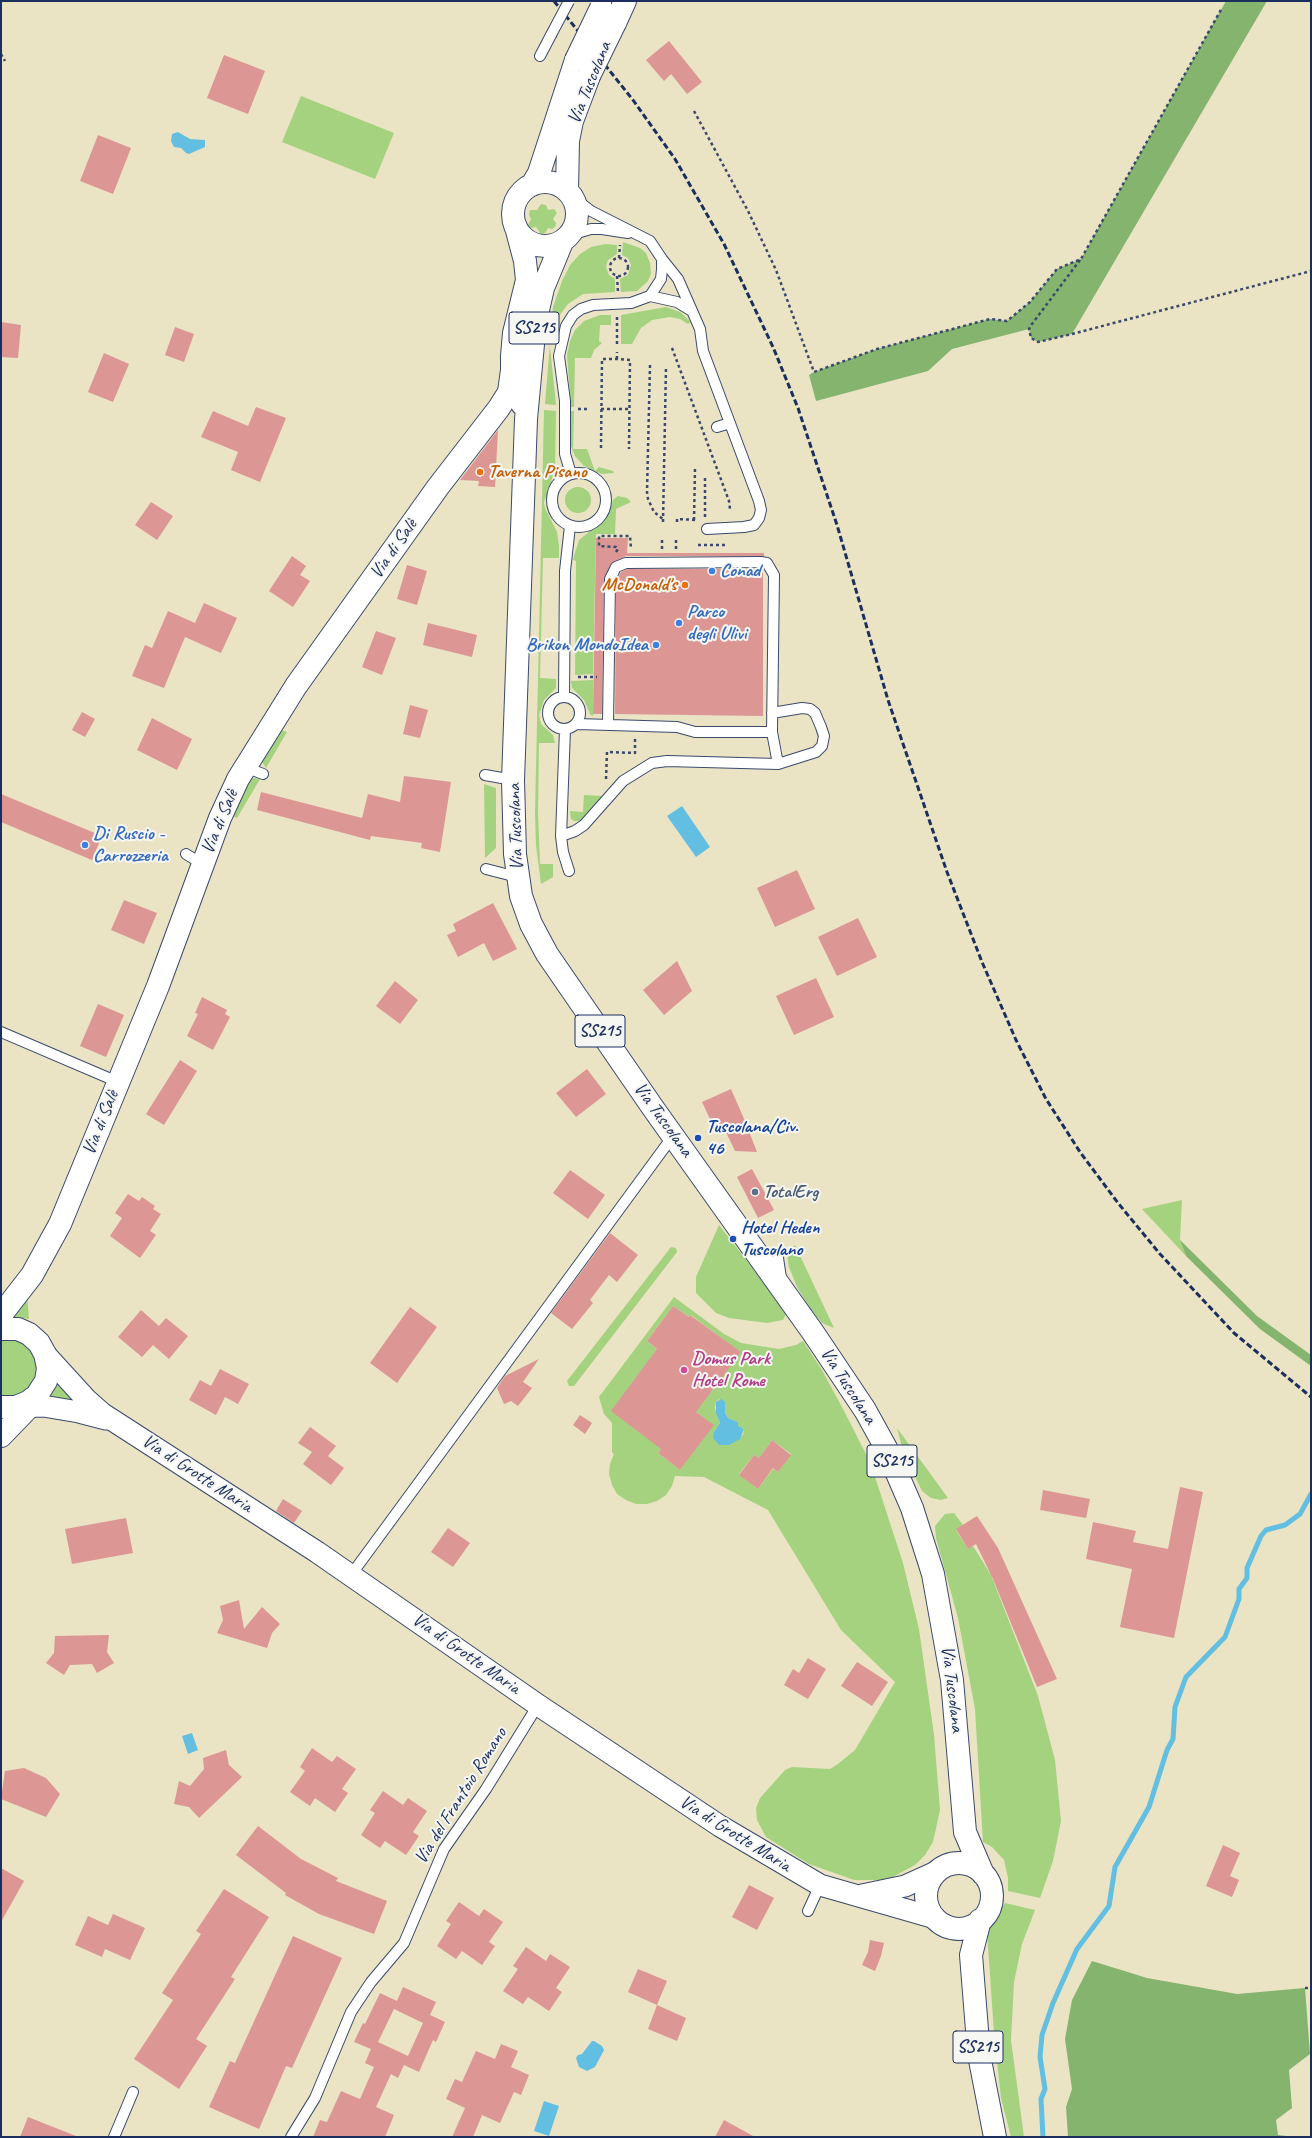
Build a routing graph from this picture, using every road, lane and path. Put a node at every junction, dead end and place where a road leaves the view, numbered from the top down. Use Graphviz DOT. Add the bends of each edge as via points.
graph roads {
  1 [pos="569,1"];
  2 [pos="625,1"];
  3 [pos="1222,8"];
  4 [pos="607,11"];
  5 [pos="1,54"];
  6 [pos="540,56"];
  7 [pos="4,62"];
  8 [pos="583,68"];
  9 [pos="694,111"];
  10 [pos="532,185"];
  11 [pos="569,193"];
  12 [pos="516,227"];
  13 [pos="640,235"];
  14 [pos="566,238"];
  15 [pos="620,242"];
  16 [pos="618,258"];
  17 [pos="662,259"];
  18 [pos="1081,259"];
  19 [pos="1311,271"];
  20 [pos="617,276"];
  21 [pos="618,292"];
  22 [pos="650,296"];
  23 [pos="691,311"];
  24 [pos="617,314"];
  25 [pos="617,344"];
  26 [pos="617,352"];
  27 [pos="617,359"];
  28 [pos="650,365"];
  29 [pos="666,367"];
  30 [pos="512,370"];
  31 [pos="574,409"];
  32 [pos="589,409"];
  33 [pos="601,409"];
  34 [pos="630,409"];
  35 [pos="526,419"];
  36 [pos="730,422"];
  37 [pos="717,427"];
  38 [pos="601,448"];
  39 [pos="629,449"];
  40 [pos="695,468"];
  41 [pos="571,474"];
  42 [pos="705,475"];
  43 [pos="694,520"];
  44 [pos="677,522"];
  45 [pos="570,526"];
  46 [pos="707,529"];
  47 [pos="662,539"];
  48 [pos="676,540"];
  49 [pos="704,540"];
  50 [pos="698,545"];
  51 [pos="727,545"];
  52 [pos="612,546"];
  53 [pos="631,548"];
  54 [pos="662,549"];
  55 [pos="676,549"];
  56 [pos="698,549"];
  57 [pos="593,677"];
  58 [pos="573,678"];
  59 [pos="564,697"];
  60 [pos="772,713"];
  61 [pos="577,724"];
  62 [pos="608,724"];
  63 [pos="565,729"];
  64 [pos="772,732"];
  65 [pos="635,735"];
  66 [pos="606,754"];
  67 [pos="778,764"];
  68 [pos="485,775"];
  69 [pos="514,780"];
  70 [pos="561,836"];
  71 [pos="486,869"];
  72 [pos="569,872"];
  73 [pos="517,877"];
  74 [pos="1,1032"];
  75 [pos="118,1082"];
  76 [pos="682,1143"];
  77 [pos="778,1258"];
  78 [pos="784,1290"];
  79 [pos="1,1315"];
  80 [pos="1,1329"];
  81 [pos="45,1354"];
  82 [pos="21,1404"];
  83 [pos="114,1421"];
  84 [pos="1,1436"];
  85 [pos="351,1575"];
  86 [pos="538,1705"];
  87 [pos="965,1832"];
  88 [pos="938,1870"];
  89 [pos="983,1874"];
  90 [pos="820,1885"];
  91 [pos="860,1895"];
  92 [pos="808,1911"];
  93 [pos="980,1920"];
  94 [pos="939,1921"];
  95 [pos="971,1955"];
  96 [pos="1305,1988"];
  97 [pos="1311,1988"];
  98 [pos="133,2092"];
  99 [pos="114,2137"];
  100 [pos="291,2137"];
  101 [pos="995,2137"];
  1 -- 6 [label="lane, bridge"];
  2 -- 4 [label="main road, Via Tuscolana"];
  3 -- 18 [label="path"];
  4 -- 8 [label="main road, Via Tuscolana, bridge"];
  5 -- 7 [label="path"];
  8 -- 10 [label="main road, Via Tuscolana"];
  8 -- 11 [label="main road, Via Tuscolana" via="568,141"];
  9 -- 18 [label="path" via="748,211 776,270 814,372 877,349 990,319 1007,321 1030,302 1057,269"];
  10 -- 11 [label="main road" via="550,183"];
  10 -- 12 [label="main road" via="516,203"];
  11 -- 13 [label="lane" via="592,210"];
  11 -- 14 [label="main road" via="576,205 577,215 575,226"];
  12 -- 14 [label="main road" via="527,241 536,245 545,246"];
  12 -- 30 [label="main road, Via Tuscolana / SS215" via="527,280 514,333"];
  13 -- 14 [label="lane" via="591,229"];
  13 -- 17 [label="lane" via="650,241"];
  14 -- 35 [label="main road, Via Tuscolana / SS215" via="543,288 535,323"];
  15 -- 16 [label="path"];
  16 -- 20 [label="path" via="611,261 609,266 610,272"];
  16 -- 20 [label="path" via="626,261 628,269"];
  17 -- 22 [label="lane" via="661,279"];
  17 -- 23 [label="lane" via="678,279"];
  18 -- 19 [label="path" via="1032,324 1029,329 1031,338 1038,342 1072,334"];
  20 -- 21 [label="path"];
  22 -- 23 [label="lane" via="677,302"];
  22 -- 41 [label="lane" via="631,303 593,305 581,309 573,315 566,326 559,356 565,401 565,454"];
  23 -- 36 [label="lane" via="700,329 703,351"];
  24 -- 25 [label="path"];
  26 -- 27 [label="path"];
  27 -- 33 [label="path" via="602,359"];
  27 -- 34 [label="path" via="630,360"];
  28 -- 29 [label="path" via="647,492 654,512 663,520"];
  30 -- 35 [label="main road, Via Tuscolana / SS215"];
  30 -- 75 [label="main road, Via di Salè" via="509,392 499,408 438,487 296,686 254,770 194,859 164,969"];
  31 -- 32 [label="path"];
  33 -- 34 [label="path"];
  33 -- 38 [label="path"];
  34 -- 39 [label="path"];
  35 -- 69 [label="main road, Via Tuscolana / SS215"];
  36 -- 37 [label="lane"];
  36 -- 46 [label="lane" via="761,510 754,525"];
  40 -- 43 [label="path"];
  41 -- 45 [label="lane" via="557,484 552,500 556,516"];
  41 -- 45 [label="lane" via="589,476 597,481 602,486 606,499 602,514 592,524"];
  42 -- 43 [label="path" via="705,520"];
  43 -- 44 [label="path" via="677,519"];
  45 -- 59 [label="lane" via="565,570"];
  47 -- 54 [label="path"];
  48 -- 55 [label="path"];
  49 -- 50 [label="path" via="698,541"];
  50 -- 51 [label="path"];
  50 -- 56 [label="path"];
  52 -- 53 [label="path" via="599,546 599,536 630,536"];
  57 -- 58 [label="path"];
  59 -- 61 [label="lane" via="573,699 579,706 581,716"];
  59 -- 63 [label="lane" via="554,700 548,713 555,726"];
  60 -- 62 [label="lane" via="774,575 767,563 626,563 616,567 610,579"];
  60 -- 64 [label="lane"];
  60 -- 67 [label="lane" via="810,709 815,713 824,736 822,746 816,752"];
  61 -- 62 [label="lane"];
  61 -- 63 [label="lane"];
  62 -- 64 [label="lane" via="677,727 695,732"];
  63 -- 70 [label="lane"];
  64 -- 67 [label="lane"];
  65 -- 66 [label="path" via="635,753"];
  67 -- 70 [label="lane" via="667,761 652,763 623,781 584,825"];
  68 -- 69 [label="lane"];
  69 -- 73 [label="main road, Via Tuscolana / SS215"];
  70 -- 72 [label="lane"];
  71 -- 73 [label="lane"];
  73 -- 76 [label="main road, Via Tuscolana / SS215" via="526,914 547,954"];
  74 -- 75 [label="lane"];
  75 -- 79 [label="main road, Via di Salè" via="50,1245 32,1275"];
  76 -- 78 [label="main road, Via Tuscolana / SS215"];
  76 -- 85 [label="lane"];
  77 -- 78 [label="lane"];
  78 -- 87 [label="main road, Via Tuscolana / SS215" via="878,1432 918,1526 933,1574 949,1659"];
  80 -- 81 [label="main road" via="18,1329 29,1334 39,1343"];
  81 -- 82 [label="main road" via="48,1368 46,1381"];
  81 -- 83 [label="street, Via di Grotte Maria" via="86,1399"];
  82 -- 83 [label="street, Via di Grotte Maria" via="79,1412"];
  82 -- 84 [label="main road"];
  83 -- 85 [label="street, Via di Grotte Maria"];
  85 -- 86 [label="street, Via di Grotte Maria"];
  86 -- 90 [label="street, Via di Grotte Maria" via="720,1826"];
  86 -- 100 [label="lane, Via del Frantoio Romano" via="486,1789 444,1849 404,1943 371,1982 351,2012 315,2098"];
  87 -- 88 [label="main road"];
  87 -- 89 [label="main road, Via Tuscolana"];
  88 -- 89 [label="main road" via="961,1863 973,1866"];
  88 -- 91 [label="street" via="905,1886"];
  88 -- 94 [label="main road" via="928,1883 926,1896 929,1909"];
  89 -- 93 [label="main road" via="990,1885 991,1898 988,1910"];
  90 -- 91 [label="street, Via di Grotte Maria"];
  90 -- 92 [label="lane"];
  91 -- 94 [label="street, Via di Grotte Maria"];
  93 -- 94 [label="main road" via="969,1927 955,1928"];
  93 -- 95 [label="main road"];
  94 -- 95 [label="main road"];
  95 -- 101 [label="main road, SS215" via="979,2055"];
  96 -- 97 [label="path"];
  98 -- 99 [label="lane"];
}
